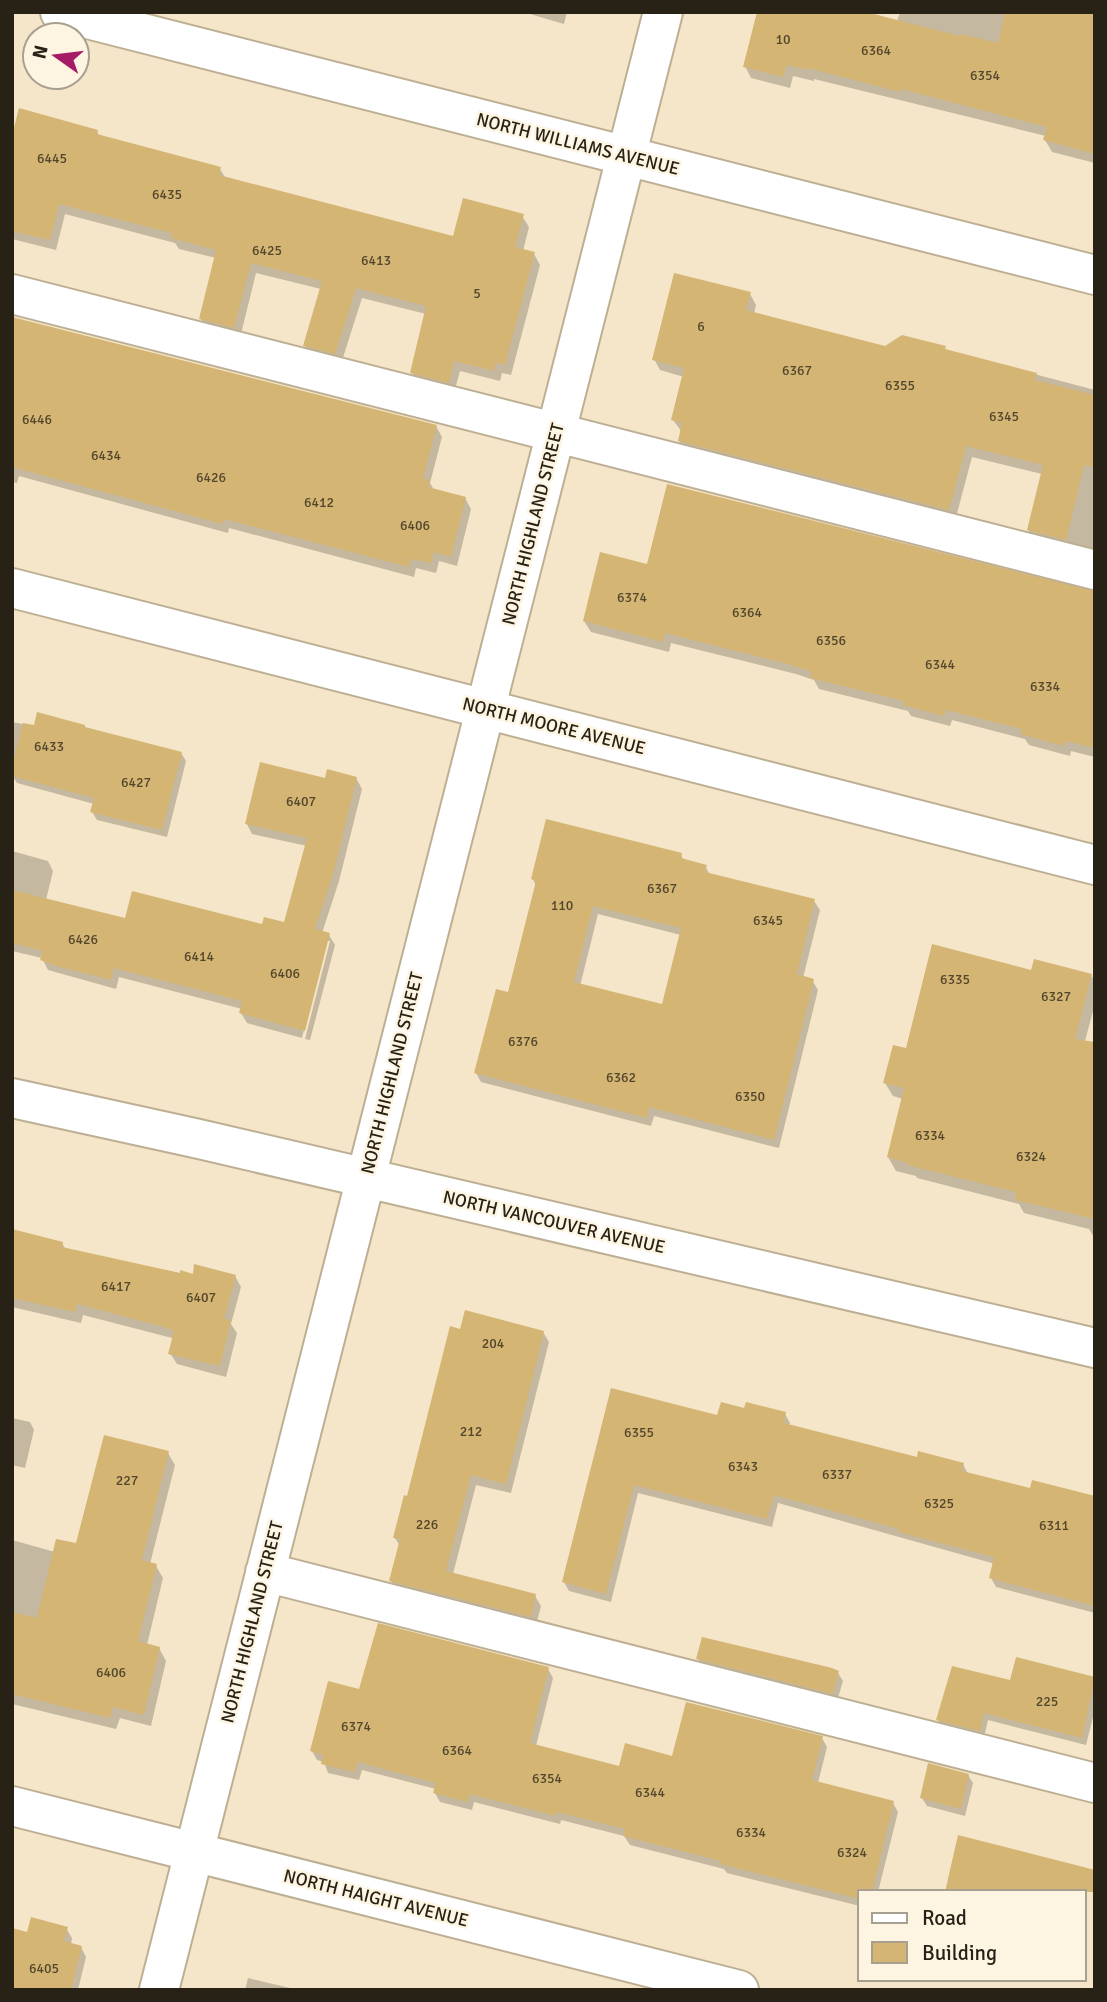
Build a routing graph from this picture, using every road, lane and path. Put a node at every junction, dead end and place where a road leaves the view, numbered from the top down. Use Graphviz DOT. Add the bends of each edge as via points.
graph roads {
  1 [pos="61,12"];
  2 [pos="663,12"];
  3 [pos="626,156"];
  4 [pos="1095,275"];
  5 [pos="12,294"];
  6 [pos="556,433"];
  7 [pos="1095,570"];
  8 [pos="12,588"];
  9 [pos="485,708"];
  10 [pos="1095,865"];
  11 [pos="12,1098"];
  12 [pos="365,1178"];
  13 [pos="1095,1348"];
  14 [pos="265,1572"];
  15 [pos="1095,1783"];
  16 [pos="12,1806"];
  17 [pos="194,1852"];
  18 [pos="159,1990"];
  19 [pos="739,1990"];
  1 -- 3 [label="street, NORTH WILLIAMS AVENUE"];
  2 -- 3 [label="street, NORTH HIGHLAND STREET"];
  3 -- 4 [label="street, NORTH WILLIAMS AVENUE"];
  3 -- 6 [label="street, NORTH HIGHLAND STREET"];
  5 -- 6 [label="street"];
  6 -- 7 [label="street"];
  6 -- 9 [label="street, NORTH HIGHLAND STREET"];
  8 -- 9 [label="street, NORTH MOORE AVENUE"];
  9 -- 10 [label="street, NORTH MOORE AVENUE"];
  9 -- 12 [label="street, NORTH HIGHLAND STREET"];
  11 -- 12 [label="street, NORTH VANCOUVER AVENUE"];
  12 -- 13 [label="street, NORTH VANCOUVER AVENUE"];
  12 -- 14 [label="street, NORTH HIGHLAND STREET"];
  14 -- 15 [label="street"];
  14 -- 17 [label="street, NORTH HIGHLAND STREET"];
  16 -- 17 [label="street, NORTH HAIGHT AVENUE"];
  17 -- 18 [label="street, NORTH HIGHLAND STREET"];
  17 -- 19 [label="street, NORTH HAIGHT AVENUE"];
}
